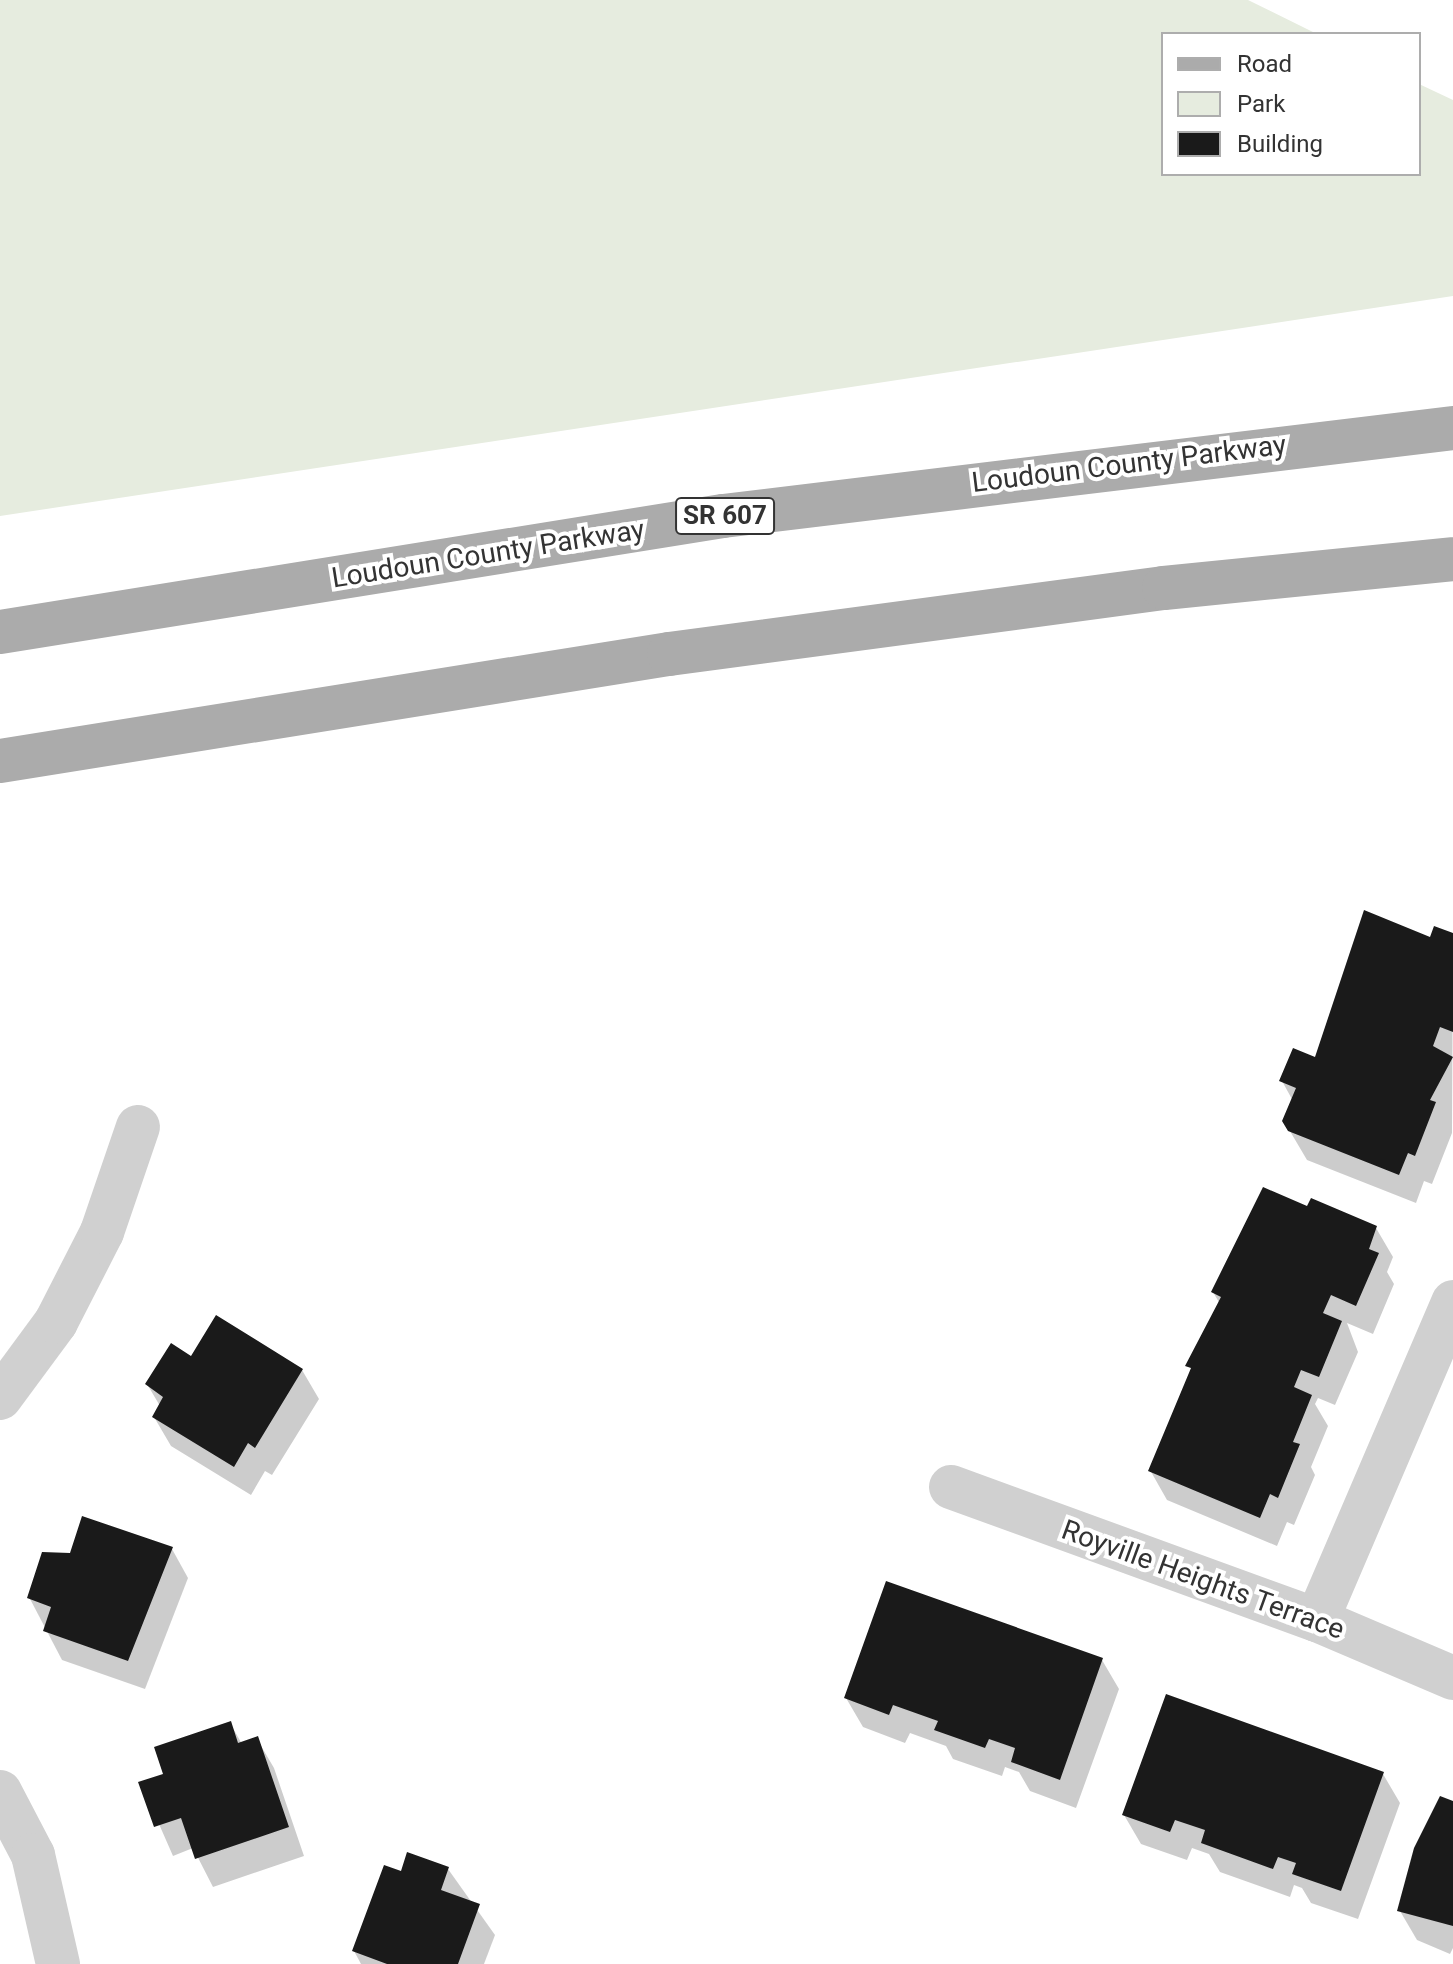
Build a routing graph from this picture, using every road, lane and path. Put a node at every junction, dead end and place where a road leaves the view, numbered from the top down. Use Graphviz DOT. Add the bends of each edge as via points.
graph roads {
  1 [pos="1453,428"];
  2 [pos="1453,559"];
  3 [pos="0,632"];
  4 [pos="0,761"];
  5 [pos="138,1127"];
  6 [pos="1453,1302"];
  7 [pos="0,1398"];
  8 [pos="951,1487"];
  9 [pos="1317,1620"];
  10 [pos="1453,1678"];
  11 [pos="0,1792"];
  12 [pos="58,1964"];
  1 -- 3 [label="main road, Loudoun County Parkway / SR 607" via="723,516"];
  2 -- 4 [label="main road" via="1164,588 669,654"];
  5 -- 7 [label="street" via="102,1232 56,1322"];
  6 -- 9 [label="street"];
  8 -- 9 [label="street, Royville Heights Terrace"];
  9 -- 10 [label="street, Royville Heights Terrace"];
  11 -- 12 [label="street" via="33,1855"];
}
